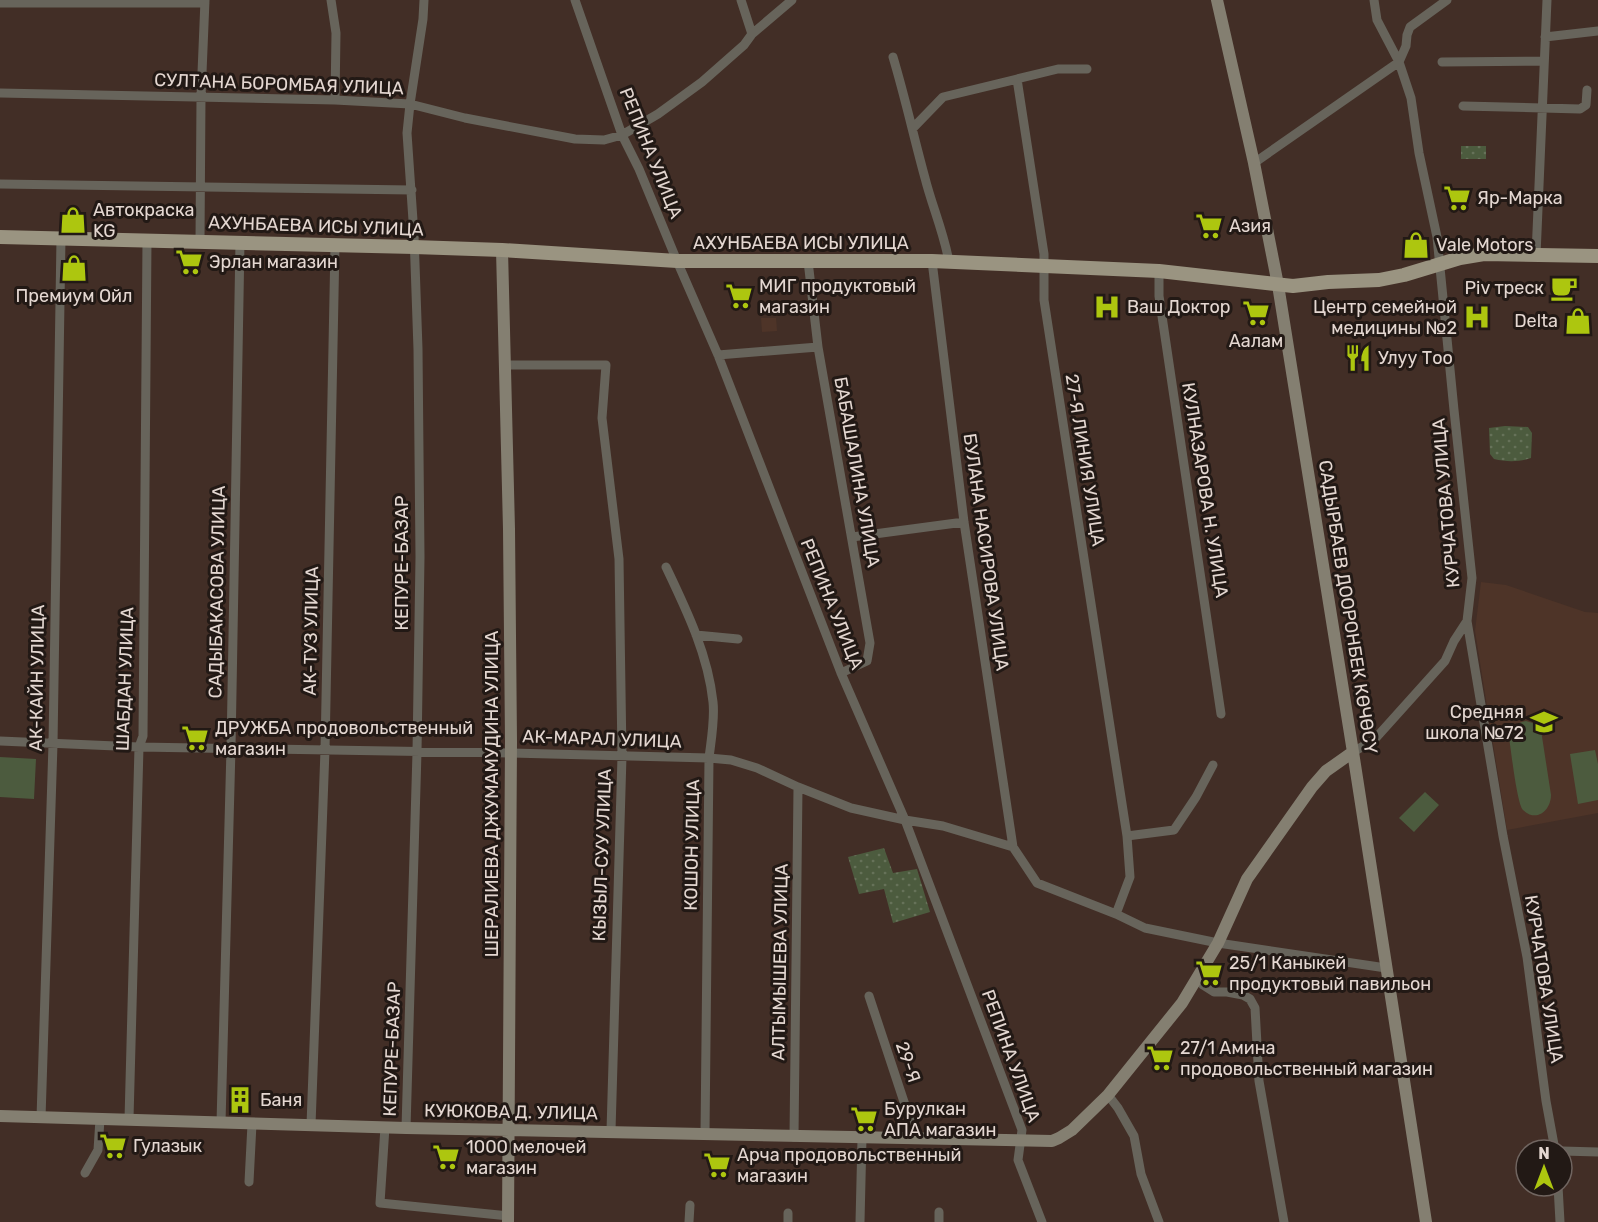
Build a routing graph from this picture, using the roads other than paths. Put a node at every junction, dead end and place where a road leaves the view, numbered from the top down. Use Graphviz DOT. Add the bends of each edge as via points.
graph roads {
  1 [pos="331,0"];
  2 [pos="424,0"];
  3 [pos="575,0"];
  4 [pos="741,0"];
  5 [pos="792,0"];
  6 [pos="1217,0"];
  7 [pos="1374,0"];
  8 [pos="1447,0"];
  9 [pos="1547,0"];
  10 [pos="205,1"];
  11 [pos="0,3"];
  12 [pos="1598,31"];
  13 [pos="752,34"];
  14 [pos="1545,37"];
  15 [pos="893,57"];
  16 [pos="1544,61"];
  17 [pos="1442,62"];
  18 [pos="1399,63"];
  19 [pos="1087,69"];
  20 [pos="1017,79"];
  21 [pos="1587,90"];
  22 [pos="0,93"];
  23 [pos="201,97"];
  24 [pos="335,100"];
  25 [pos="410,104"];
  26 [pos="1463,106"];
  27 [pos="1542,107"];
  28 [pos="913,128"];
  29 [pos="622,135"];
  30 [pos="1254,163"];
  31 [pos="0,184"];
  32 [pos="200,187"];
  33 [pos="412,190"];
  34 [pos="0,237"];
  35 [pos="61,238"];
  36 [pos="147,240"];
  37 [pos="200,241"];
  38 [pos="240,242"];
  39 [pos="335,245"];
  40 [pos="414,247"];
  41 [pos="502,250"];
  42 [pos="1536,255"];
  43 [pos="1598,256"];
  44 [pos="677,261"];
  45 [pos="808,261"];
  46 [pos="932,261"];
  47 [pos="949,262"];
  48 [pos="1439,264"];
  49 [pos="1044,266"];
  50 [pos="1159,271"];
  51 [pos="1278,285"];
  52 [pos="818,347"];
  53 [pos="718,355"];
  54 [pos="504,365"];
  55 [pos="964,522"];
  56 [pos="852,537"];
  57 [pos="666,567"];
  58 [pos="1467,621"];
  59 [pos="696,635"];
  60 [pos="738,639"];
  61 [pos="842,673"];
  62 [pos="1221,714"];
  63 [pos="0,741"];
  64 [pos="52,744"];
  65 [pos="139,747"];
  66 [pos="231,748"];
  67 [pos="325,750"];
  68 [pos="417,752"];
  69 [pos="1353,752"];
  70 [pos="511,753"];
  71 [pos="622,756"];
  72 [pos="709,758"];
  73 [pos="1213,765"];
  74 [pos="798,787"];
  75 [pos="905,820"];
  76 [pos="1127,836"];
  77 [pos="1013,847"];
  78 [pos="1116,914"];
  79 [pos="1218,943"];
  80 [pos="1386,968"];
  81 [pos="1198,979"];
  82 [pos="869,996"];
  83 [pos="1108,1095"];
  84 [pos="0,1116"];
  85 [pos="41,1118"];
  86 [pos="100,1119"];
  87 [pos="129,1119"];
  88 [pos="221,1123"];
  89 [pos="252,1124"];
  90 [pos="311,1125"];
  91 [pos="386,1127"];
  92 [pos="406,1128"];
  93 [pos="509,1130"];
  94 [pos="611,1131"];
  95 [pos="705,1133"];
  96 [pos="795,1137"];
  97 [pos="862,1138"];
  98 [pos="1552,1138"];
  99 [pos="912,1139"];
  100 [pos="1021,1141"];
  101 [pos="1574,1151"];
  102 [pos="1598,1152"];
  103 [pos="85,1173"];
  104 [pos="249,1182"];
  105 [pos="1559,1198"];
  106 [pos="690,1205"];
  107 [pos="509,1219"];
  108 [pos="689,1222"];
  109 [pos="860,1222"];
  110 [pos="1042,1222"];
  111 [pos="1159,1222"];
  112 [pos="1284,1222"];
  113 [pos="1426,1222"];
  114 [pos="1560,1222"];
  1 -- 24 [label="street" via="336,33"];
  2 -- 25 [label="street, КЕПУРЕ-БАЗАР"];
  3 -- 29 [label="street, РЕПИНА УЛИЦА"];
  4 -- 13 [label="street"];
  5 -- 13 [label="street, СУЛТАНА БОРОМБАЯ УЛИЦА"];
  6 -- 30 [label="street, САДЫРБАЕВ ДООРОНБЕК КӨЧӨСҮ"];
  7 -- 18 [label="street, КУРЧАТОВА УЛИЦА" via="1377,20"];
  8 -- 18 [label="street" via="1410,27"];
  9 -- 14 [label="street"];
  10 -- 11 [label="street"];
  10 -- 23 [label="street"];
  12 -- 14 [label="street"];
  13 -- 29 [label="street, СУЛТАНА БОРОМБАЯ УЛИЦА" via="702,82"];
  14 -- 16 [label="street"];
  15 -- 28 [label="street"];
  16 -- 17 [label="street"];
  16 -- 27 [label="street"];
  18 -- 30 [label="street"];
  18 -- 48 [label="street, КУРЧАТОВА УЛИЦА" via="1411,98"];
  19 -- 20 [label="street" via="1058,69"];
  20 -- 28 [label="street" via="943,97"];
  20 -- 49 [label="street, 27-Я ЛИНИЯ УЛИЦА"];
  21 -- 27 [label="street" via="1586,105 1580,109"];
  22 -- 23 [label="street, СУЛТАНА БОРОМБАЯ УЛИЦА"];
  23 -- 24 [label="street, СУЛТАНА БОРОМБАЯ УЛИЦА"];
  23 -- 32 [label="street"];
  24 -- 25 [label="street, СУЛТАНА БОРОМБАЯ УЛИЦА"];
  25 -- 29 [label="street, СУЛТАНА БОРОМБАЯ УЛИЦА" via="574,139 604,140"];
  25 -- 33 [label="street, КЕПУРЕ-БАЗАР"];
  26 -- 27 [label="street"];
  27 -- 42 [label="street"];
  28 -- 47 [label="street"];
  29 -- 44 [label="street, РЕПИНА УЛИЦА"];
  30 -- 51 [label="street, САДЫРБАЕВ ДООРОНБЕК КӨЧӨСҮ"];
  31 -- 32 [label="street"];
  32 -- 33 [label="street"];
  32 -- 37 [label="street"];
  33 -- 40 [label="street, КЕПУРЕ-БАЗАР"];
  34 -- 35 [label="main road, АХУНБАЕВА ИСЫ УЛИЦА"];
  35 -- 36 [label="main road, АХУНБАЕВА ИСЫ УЛИЦА"];
  35 -- 64 [label="street, АК-КАЙН УЛИЦА"];
  36 -- 37 [label="main road, АХУНБАЕВА ИСЫ УЛИЦА"];
  36 -- 65 [label="street, ШАБДАН УЛИЦА"];
  37 -- 38 [label="main road, АХУНБАЕВА ИСЫ УЛИЦА"];
  38 -- 39 [label="main road, АХУНБАЕВА ИСЫ УЛИЦА"];
  38 -- 66 [label="street, САДЫБАКАСОВА УЛИЦА"];
  39 -- 40 [label="main road, АХУНБАЕВА ИСЫ УЛИЦА"];
  39 -- 67 [label="street, АК-ТУЗ УЛИЦА"];
  40 -- 41 [label="main road, АХУНБАЕВА ИСЫ УЛИЦА"];
  40 -- 68 [label="street, КЕПУРЕ-БАЗАР" via="418,350"];
  41 -- 44 [label="main road, АХУНБАЕВА ИСЫ УЛИЦА"];
  41 -- 54 [label="street, ШЕРАЛИЕВА ДЖУМАМУДИНА УЛИЦА"];
  42 -- 43 [label="main road, АХУНБАЕВА ИСЫ УЛИЦА"];
  42 -- 48 [label="main road, АХУНБАЕВА ИСЫ УЛИЦА" via="1484,254"];
  44 -- 45 [label="main road, АХУНБАЕВА ИСЫ УЛИЦА"];
  44 -- 53 [label="street, РЕПИНА УЛИЦА"];
  45 -- 46 [label="main road, АХУНБАЕВА ИСЫ УЛИЦА"];
  45 -- 52 [label="street, БАБАШАЛИНА УЛИЦА"];
  46 -- 47 [label="main road, АХУНБАЕВА ИСЫ УЛИЦА"];
  46 -- 55 [label="street, БУЛАНА НАСИРОВА УЛИЦА"];
  47 -- 49 [label="main road, АХУНБАЕВА ИСЫ УЛИЦА"];
  48 -- 51 [label="main road, АХУНБАЕВА ИСЫ УЛИЦА" via="1379,280"];
  48 -- 58 [label="street, КУРЧАТОВА УЛИЦА" via="1472,578"];
  49 -- 50 [label="main road, АХУНБАЕВА ИСЫ УЛИЦА"];
  49 -- 76 [label="street, 27-Я ЛИНИЯ УЛИЦА" via="1044,300"];
  50 -- 51 [label="main road, АХУНБАЕВА ИСЫ УЛИЦА"];
  50 -- 62 [label="street, КУЛНАЗАРОВА Н. УЛИЦА" via="1159,296"];
  51 -- 69 [label="street, САДЫРБАЕВ ДООРОНБЕК КӨЧӨСҮ"];
  52 -- 53 [label="street"];
  52 -- 56 [label="street, БАБАШАЛИНА УЛИЦА"];
  53 -- 61 [label="street, РЕПИНА УЛИЦА"];
  54 -- 70 [label="street, ШЕРАЛИЕВА ДЖУМАМУДИНА УЛИЦА"];
  54 -- 71 [label="street, КЫЗЫЛ-СУУ УЛИЦА" via="606,365 602,418 618,559"];
  55 -- 56 [label="street"];
  55 -- 77 [label="street, БУЛАНА НАСИРОВА УЛИЦА"];
  56 -- 61 [label="street, БАБАШАЛИНА УЛИЦА" via="870,643 867,661"];
  57 -- 59 [label="street, КОШОН УЛИЦА"];
  58 -- 69 [label="street" via="1445,661 1374,740"];
  58 -- 98 [label="street, КУРЧАТОВА УЛИЦА" via="1527,957"];
  59 -- 60 [label="street"];
  59 -- 72 [label="street, КОШОН УЛИЦА" via="714,704"];
  61 -- 75 [label="street, РЕПИНА УЛИЦА"];
  63 -- 64 [label="street, АК-МАРАЛ УЛИЦА"];
  64 -- 65 [label="street, АК-МАРАЛ УЛИЦА"];
  64 -- 85 [label="street, АК-КАЙН УЛИЦА"];
  65 -- 66 [label="street, АК-МАРАЛ УЛИЦА"];
  65 -- 87 [label="street, ШАБДАН УЛИЦА"];
  66 -- 67 [label="street, АК-МАРАЛ УЛИЦА"];
  66 -- 88 [label="street, САДЫБАКАСОВА УЛИЦА"];
  67 -- 68 [label="street, АК-МАРАЛ УЛИЦА"];
  67 -- 90 [label="street, АК-ТУЗ УЛИЦА"];
  68 -- 70 [label="street, АК-МАРАЛ УЛИЦА"];
  68 -- 92 [label="street, КЕПУРЕ-БАЗАР"];
  69 -- 79 [label="street, КУЮКОВА Д. УЛИЦА" via="1326,771 1292,814 1247,879"];
  69 -- 80 [label="street, САДЫРБАЕВ ДООРОНБЕК КӨЧӨСҮ"];
  70 -- 71 [label="street, АК-МАРАЛ УЛИЦА"];
  70 -- 93 [label="street, ШЕРАЛИЕВА ДЖУМАМУДИНА УЛИЦА"];
  71 -- 72 [label="street, АК-МАРАЛ УЛИЦА"];
  71 -- 94 [label="street, КЫЗЫЛ-СУУ УЛИЦА"];
  72 -- 74 [label="street, АК-МАРАЛ УЛИЦА" via="757,768"];
  72 -- 95 [label="street, КОШОН УЛИЦА"];
  73 -- 76 [label="street" via="1174,830"];
  74 -- 75 [label="street, АК-МАРАЛ УЛИЦА" via="851,808"];
  74 -- 96 [label="street, АЛТЫМЫШЕВА УЛИЦА"];
  75 -- 77 [label="street, АК-МАРАЛ УЛИЦА" via="943,826"];
  75 -- 100 [label="street, РЕПИНА УЛИЦА" via="1022,1130"];
  76 -- 78 [label="street, 27-Я ЛИНИЯ УЛИЦА" via="1130,877"];
  77 -- 78 [label="street" via="1037,883"];
  78 -- 79 [label="street" via="1145,928"];
  79 -- 80 [label="street"];
  79 -- 81 [label="street, КУЮКОВА Д. УЛИЦА"];
  80 -- 113 [label="street, САДЫРБАЕВ ДООРОНБЕК КӨЧӨСҮ"];
  81 -- 83 [label="street, КУЮКОВА Д. УЛИЦА"];
  81 -- 112 [label="street" via="1214,992 1243,995 1255,1008 1259,1081"];
  82 -- 99 [label="street, 29-Я" via="911,1123"];
  83 -- 100 [label="street, КУЮКОВА Д. УЛИЦА" via="1059,1138"];
  83 -- 111 [label="street" via="1134,1136 1141,1173"];
  84 -- 85 [label="street, КУЮКОВА Д. УЛИЦА"];
  85 -- 86 [label="street, КУЮКОВА Д. УЛИЦА"];
  86 -- 87 [label="street, КУЮКОВА Д. УЛИЦА"];
  86 -- 103 [label="street" via="98,1150"];
  87 -- 88 [label="street, КУЮКОВА Д. УЛИЦА"];
  88 -- 89 [label="street, КУЮКОВА Д. УЛИЦА"];
  89 -- 90 [label="street, КУЮКОВА Д. УЛИЦА"];
  89 -- 104 [label="street"];
  90 -- 91 [label="street, КУЮКОВА Д. УЛИЦА"];
  91 -- 92 [label="street, КУЮКОВА Д. УЛИЦА"];
  91 -- 107 [label="street" via="380,1203"];
  92 -- 93 [label="street, КУЮКОВА Д. УЛИЦА"];
  93 -- 94 [label="street, КУЮКОВА Д. УЛИЦА"];
  93 -- 107 [label="street, ШЕРАЛИЕВА ДЖУМАМУДИНА УЛИЦА"];
  94 -- 95 [label="street, КУЮКОВА Д. УЛИЦА"];
  95 -- 96 [label="street, КУЮКОВА Д. УЛИЦА"];
  96 -- 97 [label="street, КУЮКОВА Д. УЛИЦА"];
  97 -- 99 [label="street, КУЮКОВА Д. УЛИЦА"];
  97 -- 109 [label="street"];
  99 -- 100 [label="street, КУЮКОВА Д. УЛИЦА"];
  100 -- 110 [label="street, РЕПИНА УЛИЦА" via="1018,1160"];
  101 -- 102 [label="street"];
  105 -- 114 [label="street"];
  106 -- 108 [label="street"];
}
